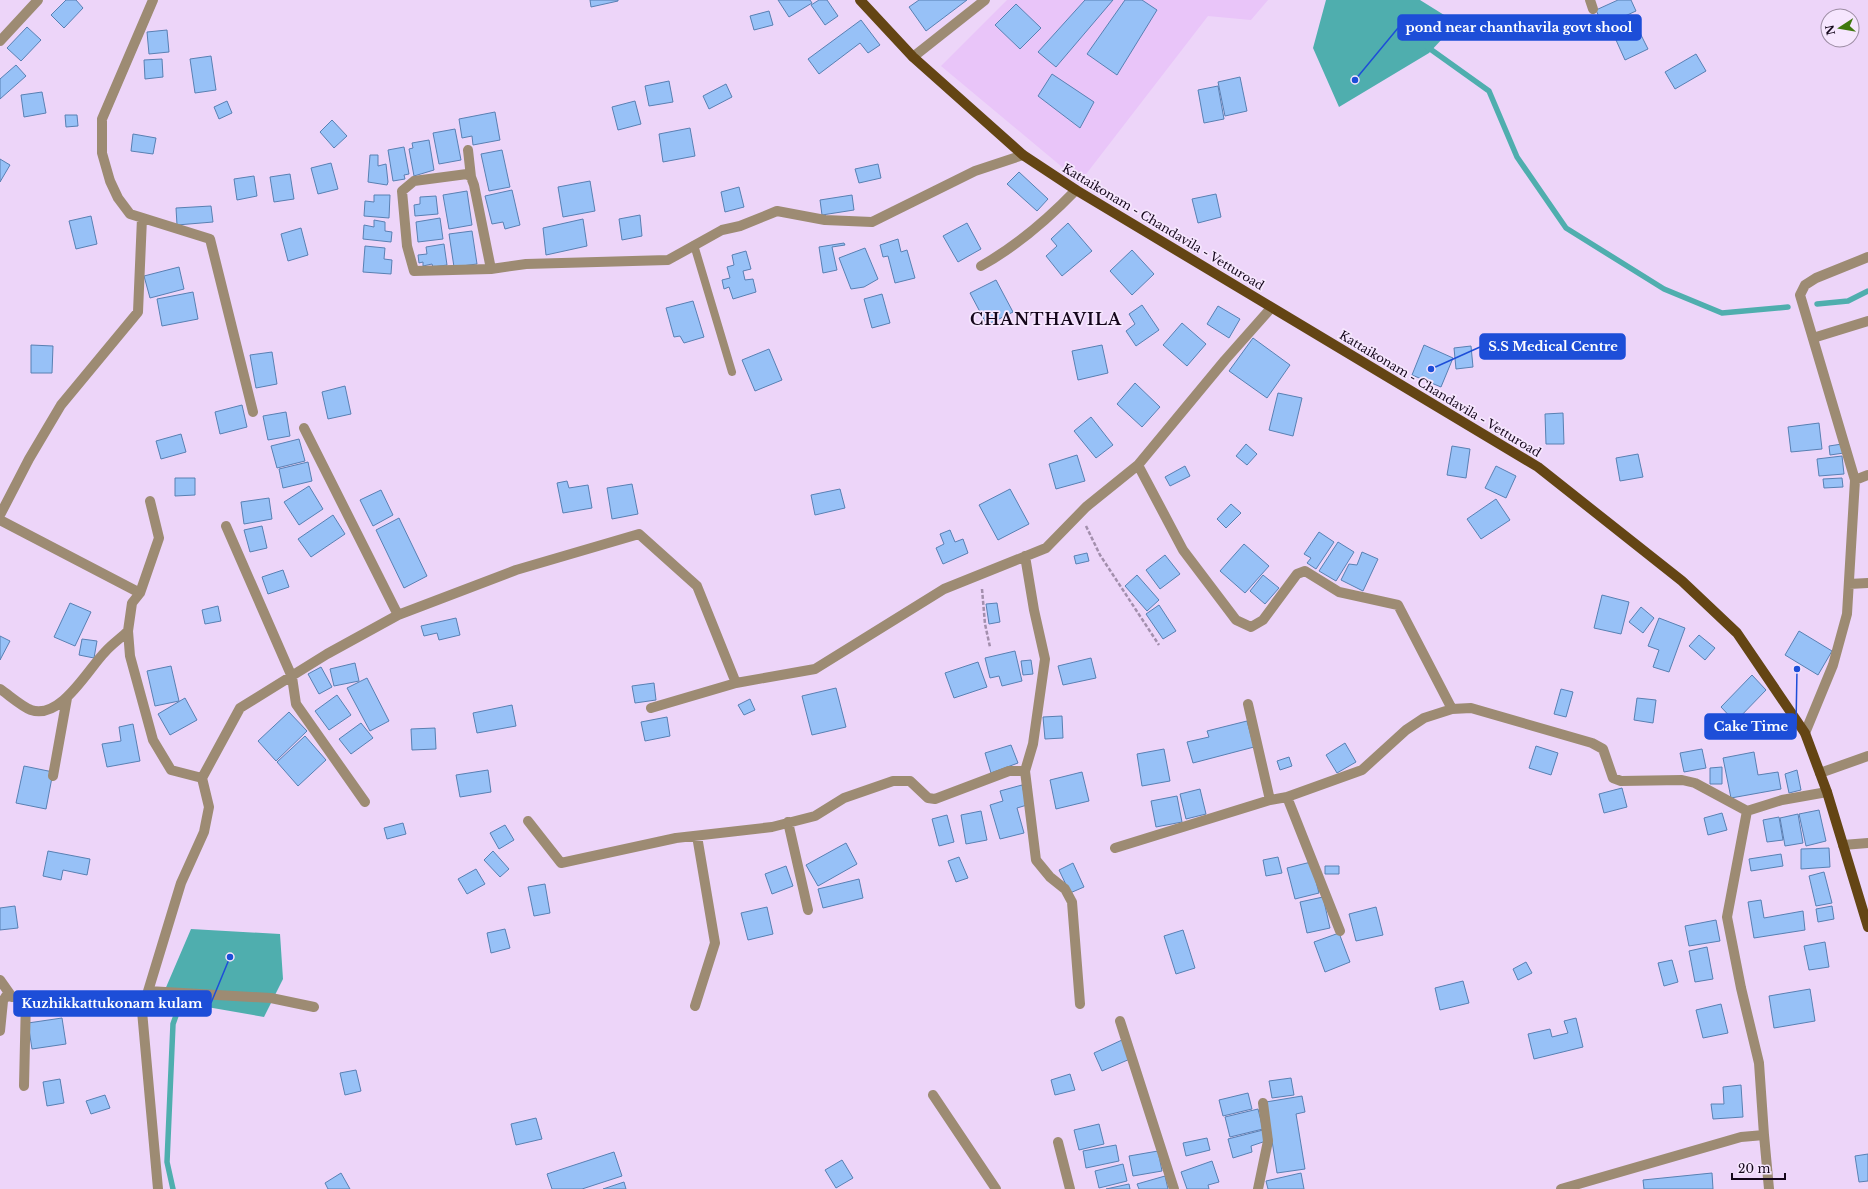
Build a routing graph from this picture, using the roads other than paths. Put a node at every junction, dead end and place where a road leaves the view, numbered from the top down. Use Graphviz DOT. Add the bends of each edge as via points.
graph roads {
  1 [pos="38,0"];
  2 [pos="153,0"];
  3 [pos="860,0"];
  4 [pos="985,0"];
  5 [pos="0,40"];
  6 [pos="914,57"];
  7 [pos="468,150"];
  8 [pos="1023,155"];
  9 [pos="471,177"];
  10 [pos="1076,190"];
  11 [pos="142,218"];
  12 [pos="694,245"];
  13 [pos="1868,257"];
  14 [pos="982,266"];
  15 [pos="490,269"];
  16 [pos="1271,308"];
  17 [pos="1868,321"];
  18 [pos="1813,338"];
  19 [pos="732,372"];
  20 [pos="253,412"];
  21 [pos="304,428"];
  22 [pos="1138,465"];
  23 [pos="1868,475"];
  24 [pos="1855,480"];
  25 [pos="150,501"];
  26 [pos="0,515"];
  27 [pos="0,520"];
  28 [pos="226,526"];
  29 [pos="1025,556"];
  30 [pos="1868,582"];
  31 [pos="1849,584"];
  32 [pos="140,593"];
  33 [pos="398,615"];
  34 [pos="128,631"];
  35 [pos="292,677"];
  36 [pos="736,683"];
  37 [pos="0,689"];
  38 [pos="66,698"];
  39 [pos="1248,704"];
  40 [pos="651,708"];
  41 [pos="1452,709"];
  42 [pos="1805,733"];
  43 [pos="1868,756"];
  44 [pos="1025,771"];
  45 [pos="1820,773"];
  46 [pos="53,776"];
  47 [pos="202,778"];
  48 [pos="1827,792"];
  49 [pos="1287,797"];
  50 [pos="1270,800"];
  51 [pos="365,802"];
  52 [pos="1747,811"];
  53 [pos="528,821"];
  54 [pos="788,822"];
  55 [pos="697,836"];
  56 [pos="1868,843"];
  57 [pos="1842,845"];
  58 [pos="1115,848"];
  59 [pos="808,910"];
  60 [pos="1868,927"];
  61 [pos="1340,931"];
  62 [pos="0,980"];
  63 [pos="148,991"];
  64 [pos="12,997"];
  65 [pos="26,998"];
  66 [pos="1080,1004"];
  67 [pos="695,1006"];
  68 [pos="314,1007"];
  69 [pos="142,1011"];
  70 [pos="1120,1021"];
  71 [pos="0,1031"];
  72 [pos="24,1086"];
  73 [pos="933,1095"];
  74 [pos="1263,1103"];
  75 [pos="1764,1135"];
  76 [pos="1058,1142"];
  77 [pos="158,1189"];
  78 [pos="996,1189"];
  79 [pos="1070,1189"];
  80 [pos="1174,1189"];
  81 [pos="1258,1189"];
  82 [pos="1561,1189"];
  83 [pos="1769,1189"];
  1 -- 5 [label="street"];
  2 -- 11 [label="street" via="102,120 102,153 110,181 130,214"];
  3 -- 6 [label="main road, Kattaikonam - Chandavila - Vetturoad"];
  4 -- 6 [label="street"];
  6 -- 8 [label="main road, Kattaikonam - Chandavila - Vetturoad"];
  7 -- 9 [label="street"];
  8 -- 10 [label="main road, Kattaikonam - Chandavila - Vetturoad"];
  8 -- 12 [label="street" via="975,171 872,222 825,220 777,211 740,226 722,230"];
  9 -- 15 [label="street"];
  9 -- 15 [label="street" via="467,174 414,181 402,190 407,246 414,272"];
  10 -- 14 [label="street" via="1021,241"];
  10 -- 16 [label="main road, Kattaikonam - Chandavila - Vetturoad"];
  11 -- 20 [label="street" via="210,239"];
  11 -- 26 [label="street" via="138,312 61,405"];
  12 -- 15 [label="street" via="668,260 526,264"];
  12 -- 19 [label="lane"];
  13 -- 18 [label="street" via="1805,285 1800,295"];
  16 -- 22 [label="street"];
  16 -- 42 [label="main road, Kattaikonam - Chandavila - Vetturoad" via="1538,467 1682,580 1737,633"];
  17 -- 18 [label="street"];
  18 -- 24 [label="street"];
  21 -- 33 [label="street"];
  22 -- 29 [label="street" via="1080,513 1046,548"];
  22 -- 41 [label="street" via="1183,550 1236,620 1251,627 1258,624 1297,574 1305,571 1339,592 1398,605"];
  23 -- 24 [label="street"];
  24 -- 31 [label="street"];
  25 -- 32 [label="street" via="159,538"];
  27 -- 32 [label="street"];
  28 -- 35 [label="street"];
  29 -- 36 [label="street" via="944,589 815,669"];
  29 -- 44 [label="street" via="1045,659 1034,744"];
  30 -- 31 [label="street"];
  31 -- 42 [label="street" via="1847,614 1833,665"];
  32 -- 34 [label="street" via="132,603"];
  33 -- 35 [label="street"];
  33 -- 36 [label="street" via="516,570 639,534 697,586"];
  34 -- 38 [label="street" via="104,652 88,675"];
  34 -- 47 [label="street" via="130,656 153,740 172,770"];
  35 -- 47 [label="street" via="240,708"];
  35 -- 51 [label="street" via="296,704"];
  36 -- 40 [label="street"];
  37 -- 38 [label="street" via="31,710 49,709"];
  38 -- 46 [label="street"];
  39 -- 50 [label="street"];
  41 -- 49 [label="street" via="1424,718 1406,730 1362,770"];
  41 -- 52 [label="street" via="1471,708 1592,743 1603,749 1613,778 1621,781 1682,780 1694,783"];
  42 -- 45 [label="main road, Kattaikonam - Chandavila - Vetturoad"];
  43 -- 45 [label="street"];
  44 -- 54 [label="street" via="1010,771 935,799 928,798 910,781 893,781 844,798 815,816"];
  44 -- 66 [label="street" via="1036,860 1050,877 1065,889 1072,902"];
  45 -- 48 [label="main road, Kattaikonam - Chandavila - Vetturoad"];
  47 -- 63 [label="street" via="209,807 204,832 181,884"];
  48 -- 52 [label="street" via="1782,800"];
  48 -- 57 [label="main road, Kattaikonam - Chandavila - Vetturoad"];
  49 -- 50 [label="street"];
  49 -- 61 [label="street"];
  50 -- 58 [label="street"];
  52 -- 75 [label="street" via="1728,917 1740,988 1759,1063"];
  53 -- 55 [label="street" via="561,863 676,838"];
  54 -- 55 [label="street"];
  54 -- 59 [label="street"];
  55 -- 67 [label="street" via="715,943"];
  56 -- 57 [label="street"];
  57 -- 60 [label="main road, Kattaikonam - Chandavila - Vetturoad"];
  62 -- 64 [label="street"];
  63 -- 68 [label="street" via="270,998"];
  63 -- 69 [label="street"];
  64 -- 65 [label="street"];
  64 -- 71 [label="street" via="6,996 3,1001"];
  65 -- 69 [label="street"];
  65 -- 72 [label="street"];
  69 -- 77 [label="street"];
  70 -- 80 [label="street"];
  73 -- 78 [label="street"];
  74 -- 81 [label="street" via="1268,1141"];
  75 -- 82 [label="street" via="1741,1137"];
  75 -- 83 [label="street"];
  76 -- 79 [label="street"];
}
